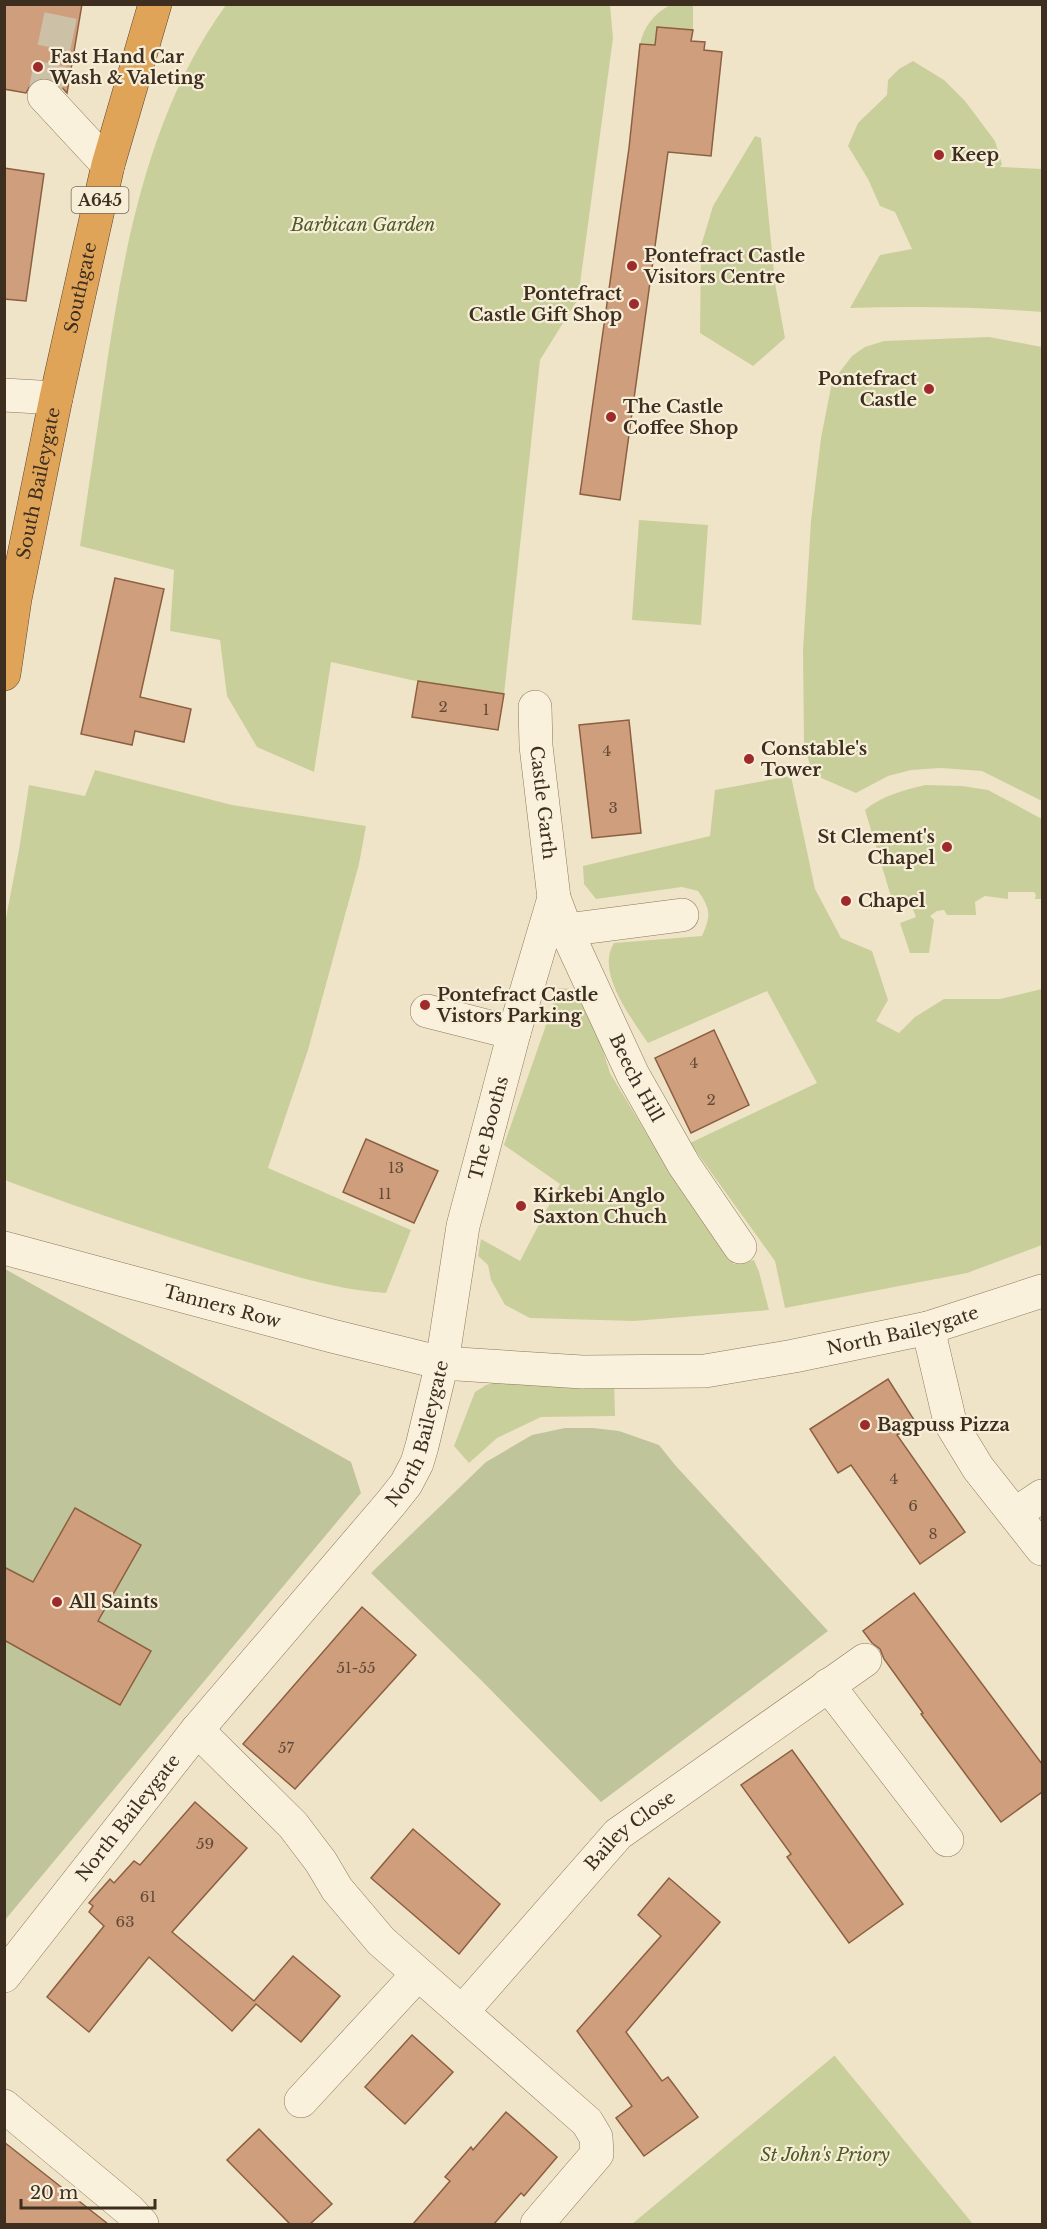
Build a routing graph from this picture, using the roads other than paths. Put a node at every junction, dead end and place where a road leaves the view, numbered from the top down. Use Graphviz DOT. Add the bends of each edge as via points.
graph roads {
  1 [pos="155,4"];
  2 [pos="44,96"];
  3 [pos="108,165"];
  4 [pos="4,395"];
  5 [pos="56,398"];
  6 [pos="6,654"];
  7 [pos="535,707"];
  8 [pos="554,898"];
  9 [pos="682,915"];
  10 [pos="566,930"];
  11 [pos="427,1011"];
  12 [pos="514,1033"];
  13 [pos="4,1248"];
  14 [pos="740,1248"];
  15 [pos="1042,1291"];
  16 [pos="928,1328"];
  17 [pos="442,1363"];
  18 [pos="1042,1496"];
  19 [pos="1015,1514"];
  20 [pos="1042,1549"];
  21 [pos="865,1660"];
  22 [pos="828,1685"];
  23 [pos="197,1730"];
  24 [pos="947,1840"];
  25 [pos="418,1974"];
  26 [pos="4,1976"];
  27 [pos="462,2012"];
  28 [pos="301,2100"];
  29 [pos="4,2106"];
  30 [pos="129,2220"];
  31 [pos="537,2224"];
  1 -- 3 [label="highway, Southgate / A645"];
  2 -- 3 [label="street"];
  3 -- 5 [label="highway, Southgate / A645"];
  4 -- 5 [label="street"];
  5 -- 6 [label="highway, South Baileygate / A645"];
  7 -- 8 [label="street, Castle Garth"];
  8 -- 10 [label="street, Beech Hill"];
  8 -- 12 [label="street, The Booths"];
  9 -- 10 [label="street"];
  10 -- 14 [label="street, Beech Hill" via="633,1075 688,1172"];
  11 -- 12 [label="street"];
  12 -- 17 [label="street, The Booths" via="463,1226"];
  13 -- 17 [label="street, Tanners Row"];
  15 -- 16 [label="street, North Baileygate"];
  16 -- 17 [label="street, North Baileygate" via="705,1371 582,1372"];
  16 -- 19 [label="street" via="950,1422 978,1468"];
  17 -- 23 [label="street, North Baileygate" via="417,1463 406,1484"];
  18 -- 19 [label="street"];
  19 -- 20 [label="street"];
  21 -- 22 [label="street, Bailey Close"];
  22 -- 24 [label="street"];
  22 -- 27 [label="street, Bailey Close" via="618,1834"];
  23 -- 25 [label="street" via="293,1825 337,1889 381,1941"];
  23 -- 26 [label="street, North Baileygate"];
  25 -- 27 [label="street"];
  25 -- 28 [label="street"];
  27 -- 31 [label="street" via="587,2122 596,2138 597,2154"];
  29 -- 30 [label="street"];
}
